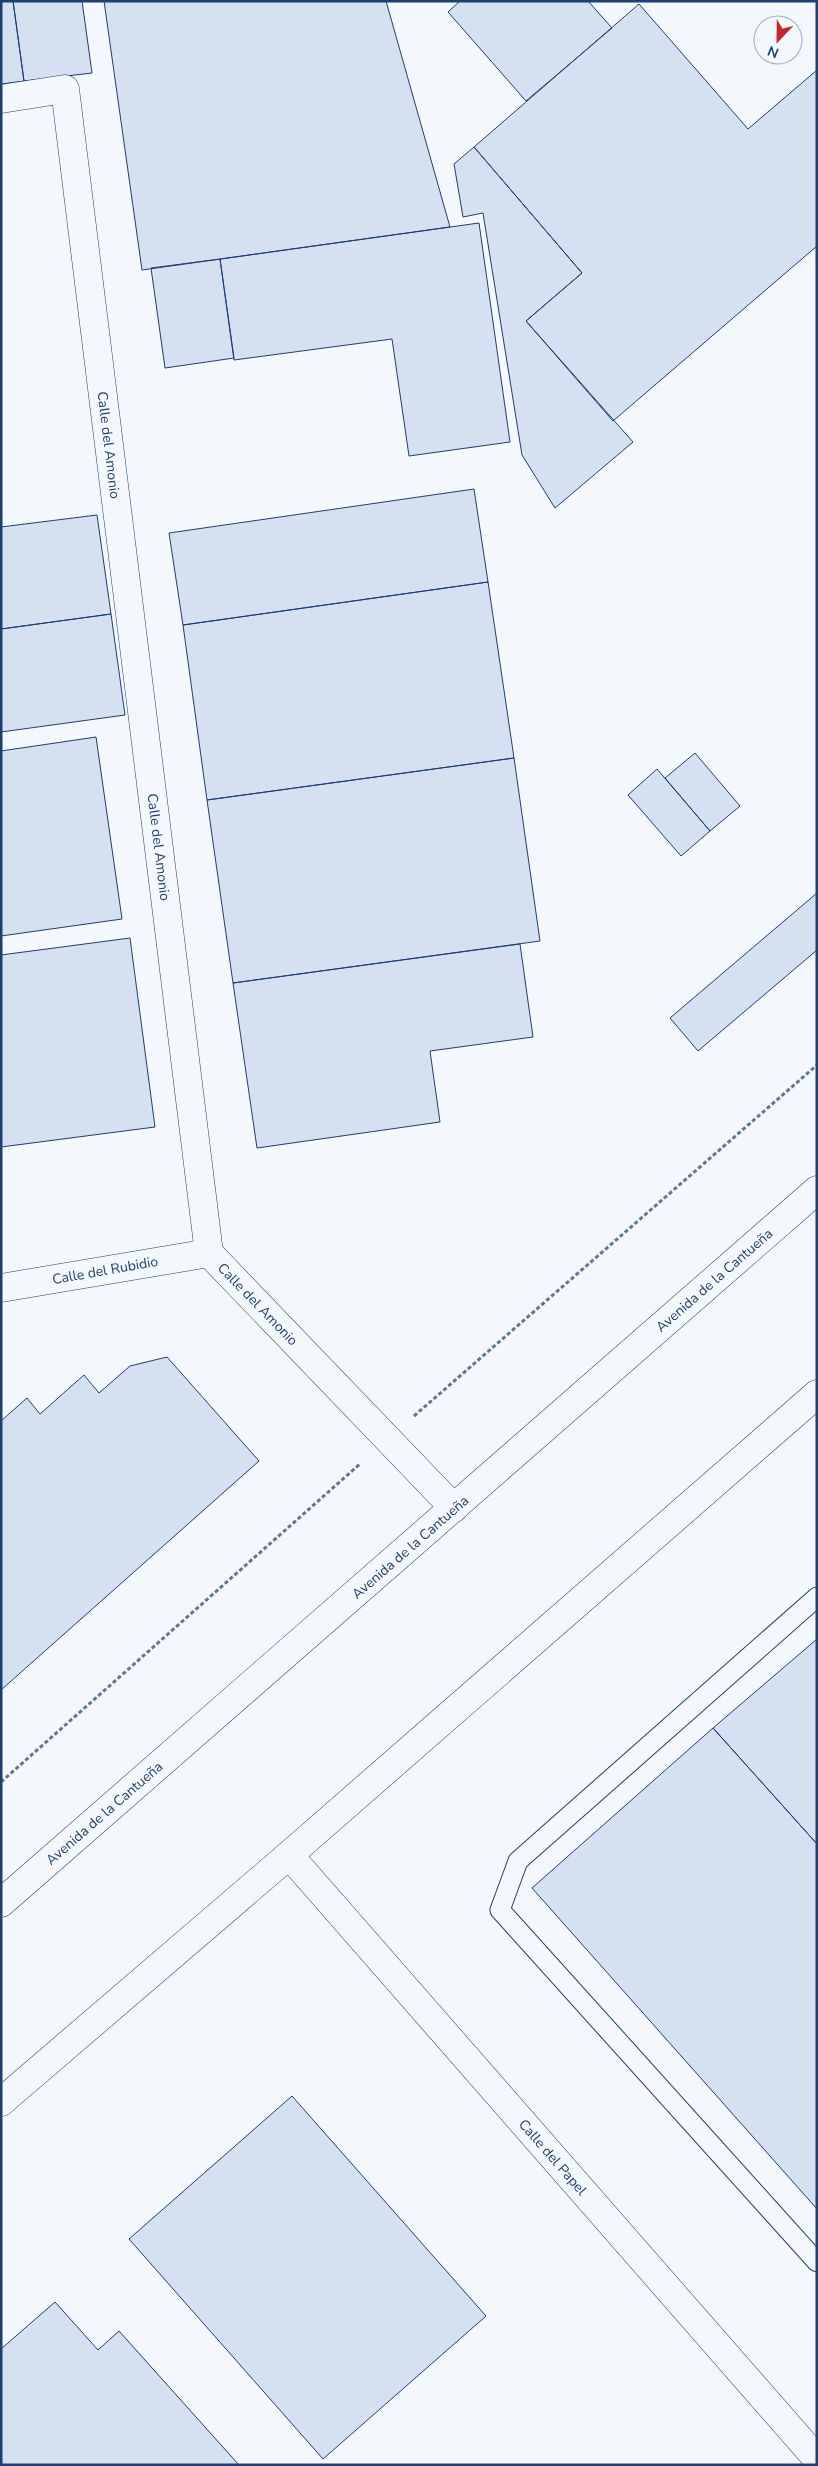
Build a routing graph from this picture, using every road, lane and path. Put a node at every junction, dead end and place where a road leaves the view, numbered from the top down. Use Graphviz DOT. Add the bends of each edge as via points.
graph roads {
  1 [pos="1,99"];
  2 [pos="817,1190"];
  3 [pos="209,1253"];
  4 [pos="1,1288"];
  5 [pos="817,1394"];
  6 [pos="454,1508"];
  7 [pos="817,1597"];
  8 [pos="289,1855"];
  9 [pos="1,1903"];
  10 [pos="1,2102"];
  11 [pos="817,2262"];
  12 [pos="817,2459"];
  1 -- 3 [label="street, Calle del Amonio" via="65,89"];
  2 -- 6 [label="street, Avenida de la Cantueña"];
  3 -- 4 [label="street, Calle del Rubidio"];
  3 -- 6 [label="street, Calle del Amonio"];
  5 -- 8 [label="street"];
  6 -- 9 [label="street, Avenida de la Cantueña"];
  7 -- 11 [label="lane" via="518,1861 500,1910"];
  8 -- 10 [label="street"];
  8 -- 12 [label="street, Calle del Papel"];
}
